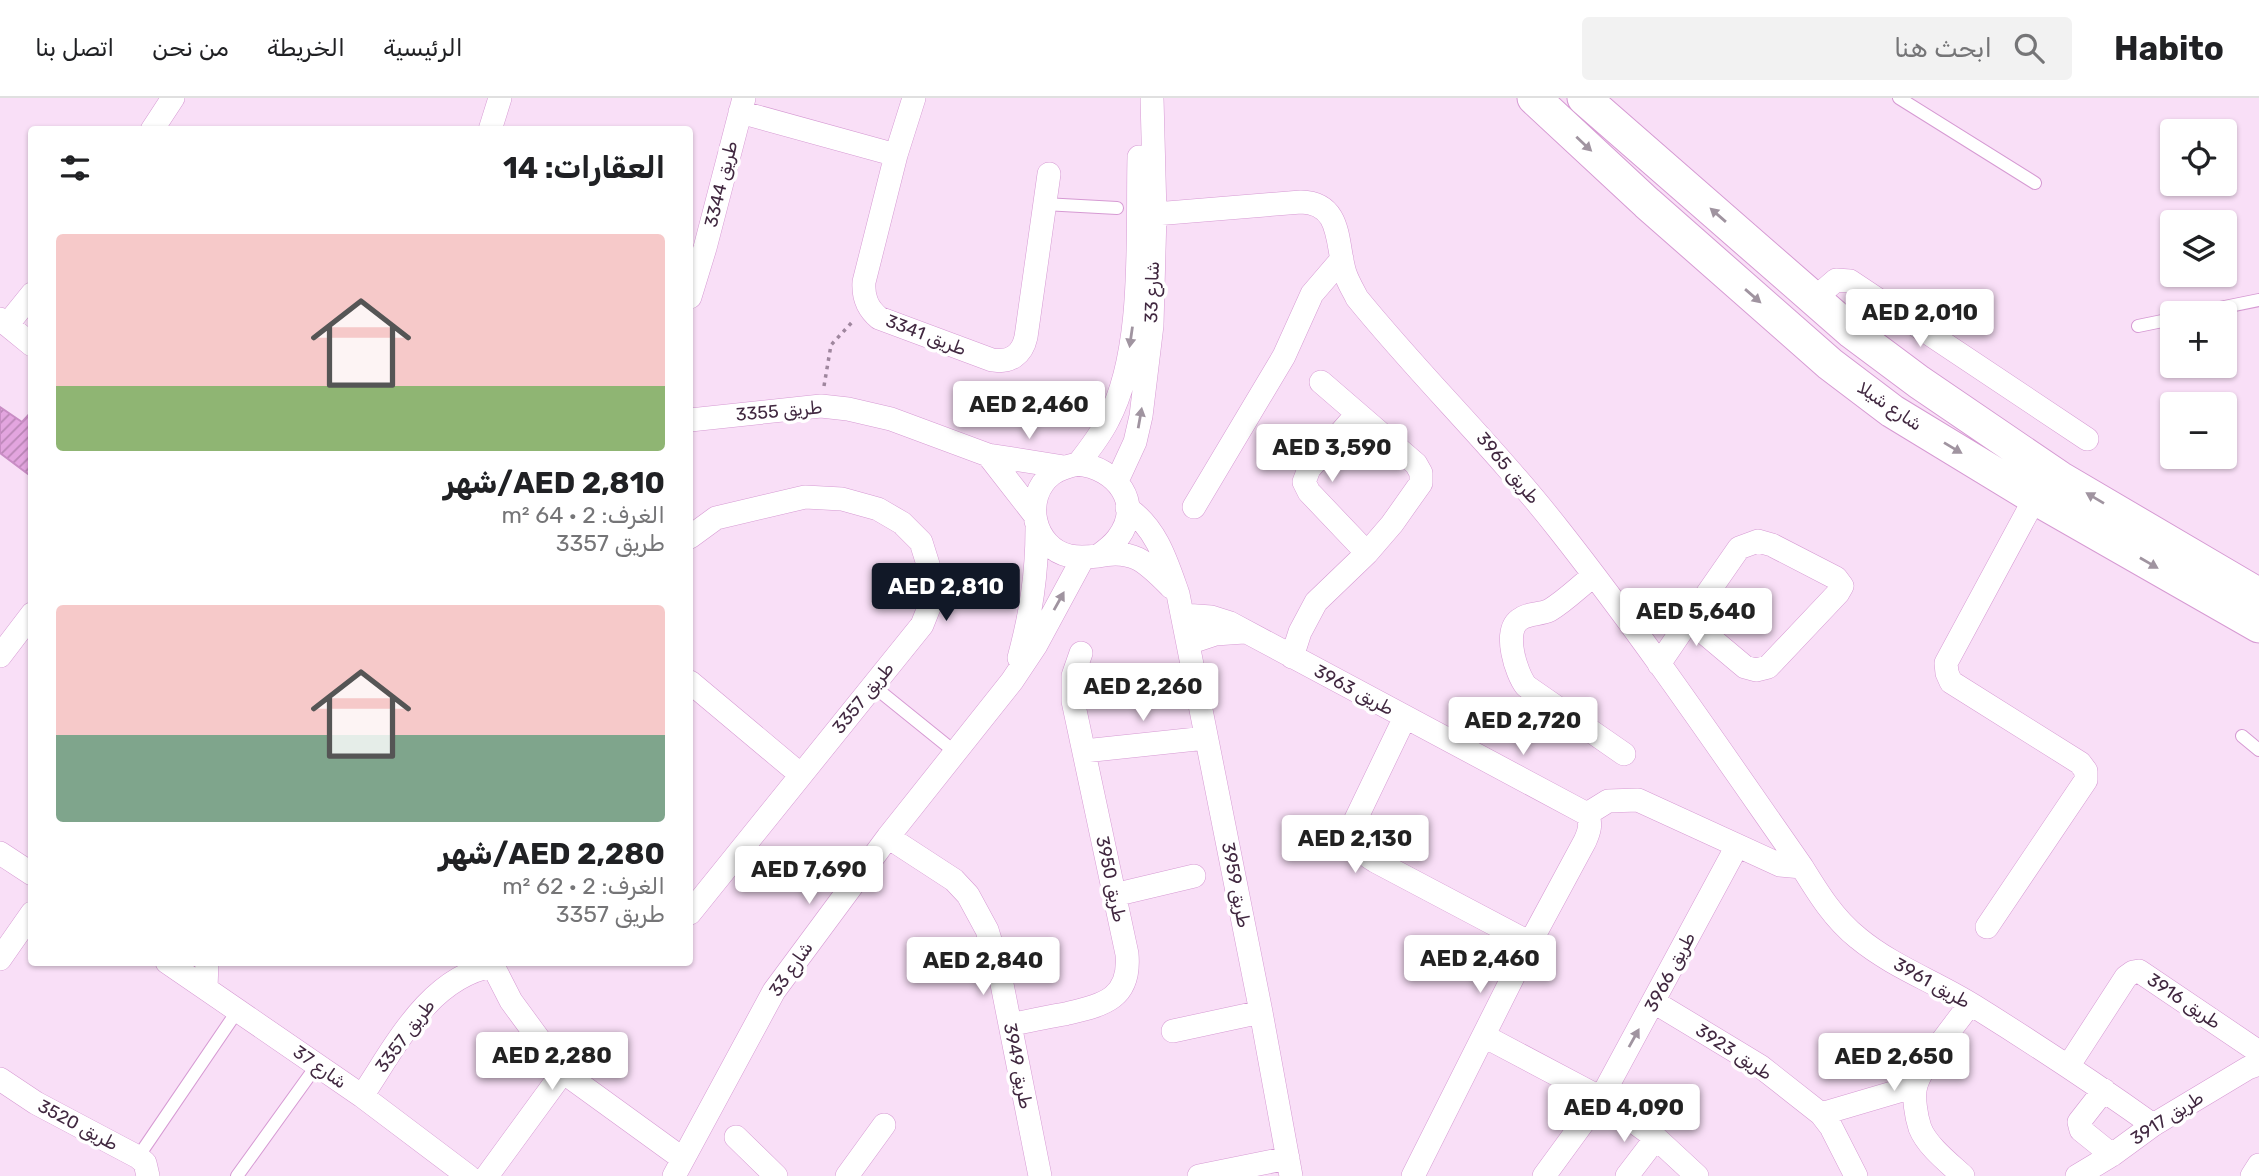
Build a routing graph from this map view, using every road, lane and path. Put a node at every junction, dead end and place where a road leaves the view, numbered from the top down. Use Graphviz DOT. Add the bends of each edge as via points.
graph roads {
  1 [pos="173,98"];
  2 [pos="500,98"];
  3 [pos="914,98"];
  4 [pos="1137,98"];
  5 [pos="1152,98"];
  6 [pos="1534,98"];
  7 [pos="1584,98"];
  8 [pos="1899,98"];
  9 [pos="742,105"];
  10 [pos="155,126"];
  11 [pos="491,126"];
  12 [pos="896,155"];
  13 [pos="1049,174"];
  14 [pos="2035,183"];
  15 [pos="1044,204"];
  16 [pos="1117,208"];
  17 [pos="1155,214"];
  18 [pos="697,245"];
  19 [pos="1342,259"];
  20 [pos="693,275"];
  21 [pos="28,298"];
  22 [pos="1814,299"];
  23 [pos="2259,300"];
  24 [pos="2237,304"];
  25 [pos="868,306"];
  26 [pos="2160,321"];
  27 [pos="3,322"];
  28 [pos="2138,326"];
  29 [pos="28,342"];
  30 [pos="1321,382"];
  31 [pos="821,405"];
  32 [pos="1357,414"];
  33 [pos="693,420"];
  34 [pos="2087,439"];
  35 [pos="988,455"];
  36 [pos="1071,466"];
  37 [pos="1117,481"];
  38 [pos="2035,498"];
  39 [pos="1194,507"];
  40 [pos="1128,508"];
  41 [pos="1036,521"];
  42 [pos="693,535"];
  43 [pos="1367,553"];
  44 [pos="1091,557"];
  45 [pos="1593,576"];
  46 [pos="2259,595"];
  47 [pos="1181,605"];
  48 [pos="28,619"];
  49 [pos="1689,620"];
  50 [pos="2259,626"];
  51 [pos="1247,633"];
  52 [pos="1188,643"];
  53 [pos="1081,653"];
  54 [pos="0,656"];
  55 [pos="1292,657"];
  56 [pos="1659,664"];
  57 [pos="1012,681"];
  58 [pos="693,685"];
  59 [pos="872,685"];
  60 [pos="1405,717"];
  61 [pos="2242,736"];
  62 [pos="1206,738"];
  63 [pos="2257,744"];
  64 [pos="1084,751"];
  65 [pos="955,752"];
  66 [pos="1624,754"];
  67 [pos="801,775"];
  68 [pos="1587,814"];
  69 [pos="888,837"];
  70 [pos="1737,846"];
  71 [pos="0,853"];
  72 [pos="1802,867"];
  73 [pos="28,871"];
  74 [pos="1194,876"];
  75 [pos="1114,895"];
  76 [pos="693,909"];
  77 [pos="28,919"];
  78 [pos="1987,927"];
  79 [pos="1530,943"];
  80 [pos="0,959"];
  81 [pos="173,966"];
  82 [pos="207,966"];
  83 [pos="485,966"];
  84 [pos="493,966"];
  85 [pos="206,988"];
  86 [pos="1654,1002"];
  87 [pos="1970,1004"];
  88 [pos="238,1010"];
  89 [pos="1261,1012"];
  90 [pos="1010,1026"];
  91 [pos="1173,1031"];
  92 [pos="1483,1037"];
  93 [pos="2259,1052"];
  94 [pos="2259,1064"];
  95 [pos="317,1065"];
  96 [pos="2069,1065"];
  97 [pos="563,1072"];
  98 [pos="0,1079"];
  99 [pos="1916,1086"];
  100 [pos="2104,1090"];
  101 [pos="362,1096"];
  102 [pos="1601,1098"];
  103 [pos="1821,1114"];
  104 [pos="884,1125"];
  105 [pos="2153,1125"];
  106 [pos="736,1137"];
  107 [pos="1656,1139"];
  108 [pos="2112,1155"];
  109 [pos="2259,1165"];
  110 [pos="679,1167"];
  111 [pos="1289,1167"];
  112 [pos="150,1170"];
  113 [pos="2088,1173"];
  114 [pos="850,1175"];
  115 [pos="237,1176"];
  116 [pos="468,1176"];
  117 [pos="487,1176"];
  118 [pos="776,1176"];
  119 [pos="1040,1176"];
  120 [pos="1199,1176"];
  121 [pos="1413,1176"];
  122 [pos="1544,1176"];
  123 [pos="1627,1176"];
  124 [pos="1697,1176"];
  125 [pos="1856,1176"];
  126 [pos="1963,1176"];
  127 [pos="2252,1176"];
  1 -- 10 [label="street"];
  2 -- 11 [label="street"];
  3 -- 12 [label="street, طريق 3341"];
  4 -- 36 [label="street, شارع 33, one-way" via="1136,304 1128,359 1110,418 1096,441"];
  5 -- 17 [label="street, شارع 33"];
  6 -- 38 [label="main road, شارع شيلا, one-way" via="1830,364 1892,411"];
  22 -- 7 [label="main road, شارع شيلا, one-way"];
  8 -- 14 [label="lane"];
  9 -- 12 [label="street, طريق 3344"];
  9 -- 18 [label="street, طريق 3344"];
  12 -- 25 [label="street, طريق 3341" via="864,282"];
  13 -- 15 [label="street, طريق 3341"];
  15 -- 16 [label="lane"];
  15 -- 25 [label="street, طريق 3341" via="1026,337 1014,357 992,360 879,318"];
  17 -- 19 [label="street, طريق 3965" via="1311,202 1332,218"];
  37 -- 17 [label="street, شارع 33, one-way" via="1141,416 1152,326"];
  18 -- 20 [label="street, طريق 3344"];
  19 -- 39 [label="street" via="1312,294 1284,356"];
  19 -- 45 [label="street, طريق 3965" via="1357,298 1524,486"];
  21 -- 27 [label="street"];
  22 -- 34 [label="street" via="1836,280 1850,281"];
  46 -- 22 [label="main road, شارع شيلا, one-way" via="2060,478 1919,382"];
  23 -- 24 [label="lane"];
  25 -- 31 [label="path" via="831,345"];
  26 -- 28 [label="lane"];
  27 -- 29 [label="street"];
  30 -- 32 [label="street"];
  31 -- 33 [label="street, طريق 3355"];
  31 -- 35 [label="street, طريق 3355" via="891,419"];
  32 -- 43 [label="street" via="1309,469 1304,482"];
  32 -- 43 [label="street" via="1416,464 1422,483"];
  35 -- 36 [label="street, طريق 3355"];
  35 -- 41 [label="street"];
  36 -- 37 [label="street" via="1100,469"];
  36 -- 41 [label="street" via="1051,475 1041,486 1035,499"];
  37 -- 40 [label="street"];
  38 -- 50 [label="main road, شارع شيلا, one-way"];
  38 -- 78 [label="street" via="1946,663 1947,673 1951,682 2080,763 2086,780"];
  40 -- 44 [label="street" via="1120,536"];
  40 -- 47 [label="street, طريق 3959" via="1152,532"];
  41 -- 44 [label="street" via="1045,541 1056,550"];
  41 -- 57 [label="street, شارع 33" via="1037,569 1031,613"];
  42 -- 59 [label="street, طريق 3357" via="716,518 806,497 842,499 878,509 902,523 921,542 936,590 922,625"];
  43 -- 55 [label="street" via="1316,602"];
  44 -- 47 [label="street" via="1119,554 1140,559"];
  57 -- 44 [label="street, شارع 33, one-way"];
  45 -- 56 [label="street, طريق 3965"];
  45 -- 66 [label="street" via="1549,610 1517,621 1512,636 1515,664 1526,686"];
  47 -- 51 [label="street, طريق 3963"];
  47 -- 52 [label="street, طريق 3959"];
  48 -- 54 [label="street"];
  49 -- 49 [label="street" via="1734,554 1751,542 1772,545 1836,578 1842,586 1762,669 1745,667"];
  49 -- 56 [label="street"];
  51 -- 52 [label="street" via="1223,633"];
  51 -- 55 [label="street, طريق 3963"];
  52 -- 62 [label="street, طريق 3959"];
  53 -- 64 [label="street, طريق 3950" via="1072,689"];
  55 -- 60 [label="street, طريق 3963"];
  56 -- 72 [label="street, طريق 3965"];
  57 -- 65 [label="street, شارع 33"];
  58 -- 67 [label="street"];
  59 -- 65 [label="lane"];
  59 -- 67 [label="street, طريق 3357"];
  60 -- 68 [label="street, طريق 3963"];
  60 -- 79 [label="street" via="1355,821 1361,849 1375,861"];
  61 -- 63 [label="lane"];
  62 -- 64 [label="street"];
  62 -- 89 [label="street, طريق 3959"];
  64 -- 75 [label="street, طريق 3950"];
  65 -- 69 [label="street, شارع 33"];
  67 -- 76 [label="street, طريق 3357"];
  68 -- 70 [label="street" via="1608,801 1638,800"];
  68 -- 79 [label="street" via="1590,827 1585,841"];
  69 -- 90 [label="street, طريق 3949" via="954,880 979,912 995,949"];
  69 -- 110 [label="street, شارع 33" via="774,991"];
  70 -- 72 [label="street" via="1780,865"];
  70 -- 86 [label="street, طريق 3966"];
  71 -- 73 [label="street"];
  72 -- 87 [label="street, طريق 3961" via="1831,911 1856,937"];
  74 -- 75 [label="street"];
  75 -- 90 [label="street, طريق 3950" via="1128,966 1120,990 1100,1006"];
  77 -- 80 [label="street"];
  79 -- 92 [label="street"];
  81 -- 85 [label="street, شارع 37"];
  82 -- 85 [label="street"];
  83 -- 101 [label="street, طريق 3357" via="439,991 400,1038"];
  84 -- 97 [label="street, طريق 3357" via="511,1001"];
  85 -- 88 [label="street, شارع 37"];
  102 -- 86 [label="street, طريق 3966, one-way"];
  86 -- 103 [label="street, طريق 3923" via="1760,1066"];
  87 -- 96 [label="street, طريق 3961"];
  87 -- 99 [label="street"];
  88 -- 95 [label="street, شارع 37"];
  88 -- 112 [label="lane"];
  89 -- 91 [label="street"];
  89 -- 111 [label="street, طريق 3959"];
  90 -- 119 [label="street, طريق 3949"];
  92 -- 102 [label="street"];
  92 -- 121 [label="street"];
  93 -- 96 [label="street, طريق 3916" via="2139,971 2126,978"];
  94 -- 105 [label="street, طريق 3917"];
  95 -- 101 [label="street, شارع 37"];
  95 -- 115 [label="lane"];
  96 -- 100 [label="street, طريق 3961"];
  97 -- 110 [label="street, طريق 3357"];
  97 -- 117 [label="street"];
  98 -- 112 [label="street, طريق 3520"];
  99 -- 103 [label="street"];
  99 -- 126 [label="street" via="1920,1129"];
  100 -- 105 [label="street, طريق 3961"];
  100 -- 108 [label="street" via="2079,1126"];
  101 -- 116 [label="street, شارع 37"];
  102 -- 107 [label="street"];
  102 -- 122 [label="street, طريق 3966"];
  103 -- 125 [label="street, طريق 3923"];
  104 -- 114 [label="street"];
  105 -- 108 [label="street, طريق 3917"];
  106 -- 118 [label="street"];
  107 -- 123 [label="street"];
  107 -- 124 [label="street"];
  108 -- 113 [label="street, طريق 3917"];
  109 -- 127 [label="street"];
  111 -- 120 [label="street"];
}
